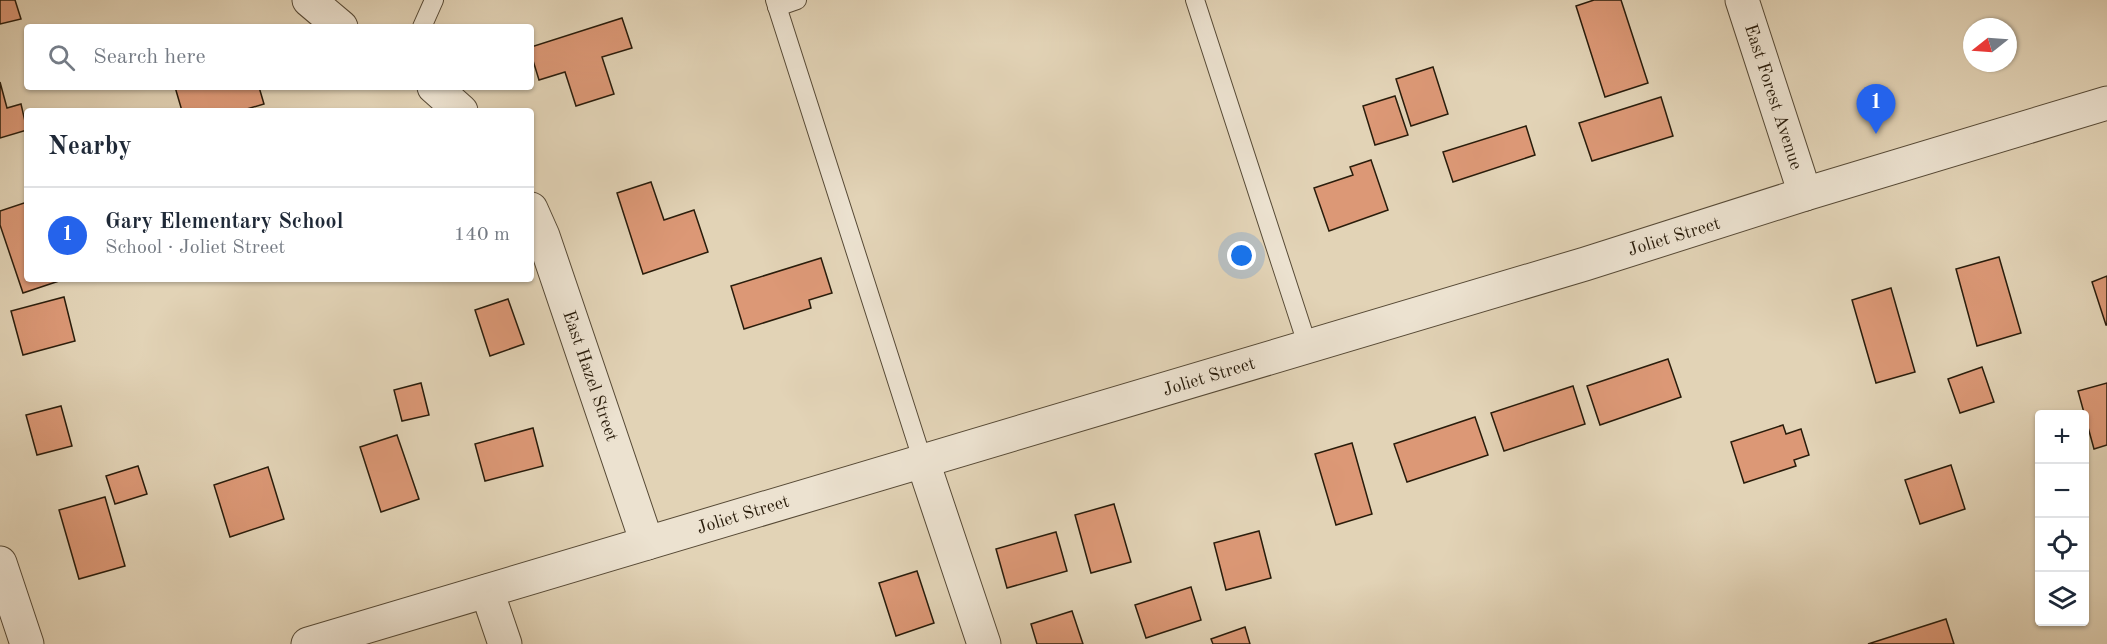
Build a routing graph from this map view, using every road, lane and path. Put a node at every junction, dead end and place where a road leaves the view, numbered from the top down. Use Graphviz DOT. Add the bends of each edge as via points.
graph roads {
  1 [pos="309,0"];
  2 [pos="434,0"];
  3 [pos="797,0"];
  4 [pos="1195,0"];
  5 [pos="1742,0"];
  6 [pos="776,3"];
  7 [pos="337,24"];
  8 [pos="423,24"];
  9 [pos="437,90"];
  10 [pos="2107,103"];
  11 [pos="458,108"];
  12 [pos="1805,194"];
  13 [pos="534,216"];
  14 [pos="1308,347"];
  15 [pos="923,462"];
  16 [pos="647,543"];
  17 [pos="0,562"];
  18 [pos="487,591"];
  19 [pos="19,642"];
  20 [pos="308,644"];
  21 [pos="505,644"];
  22 [pos="984,644"];
  1 -- 7 [label="street"];
  2 -- 8 [label="lane"];
  3 -- 6 [label="lane"];
  4 -- 14 [label="lane"];
  5 -- 12 [label="street, East Forest Avenue"];
  6 -- 15 [label="lane"];
  9 -- 11 [label="street"];
  10 -- 12 [label="street, Joliet Street"];
  12 -- 14 [label="street, Joliet Street"];
  13 -- 16 [label="street, East Hazel Street"];
  14 -- 15 [label="street, Joliet Street"];
  15 -- 16 [label="street, Joliet Street"];
  15 -- 22 [label="street"];
  16 -- 18 [label="street, Joliet Street"];
  17 -- 19 [label="street"];
  18 -- 20 [label="street, Joliet Street"];
  18 -- 21 [label="street"];
}
